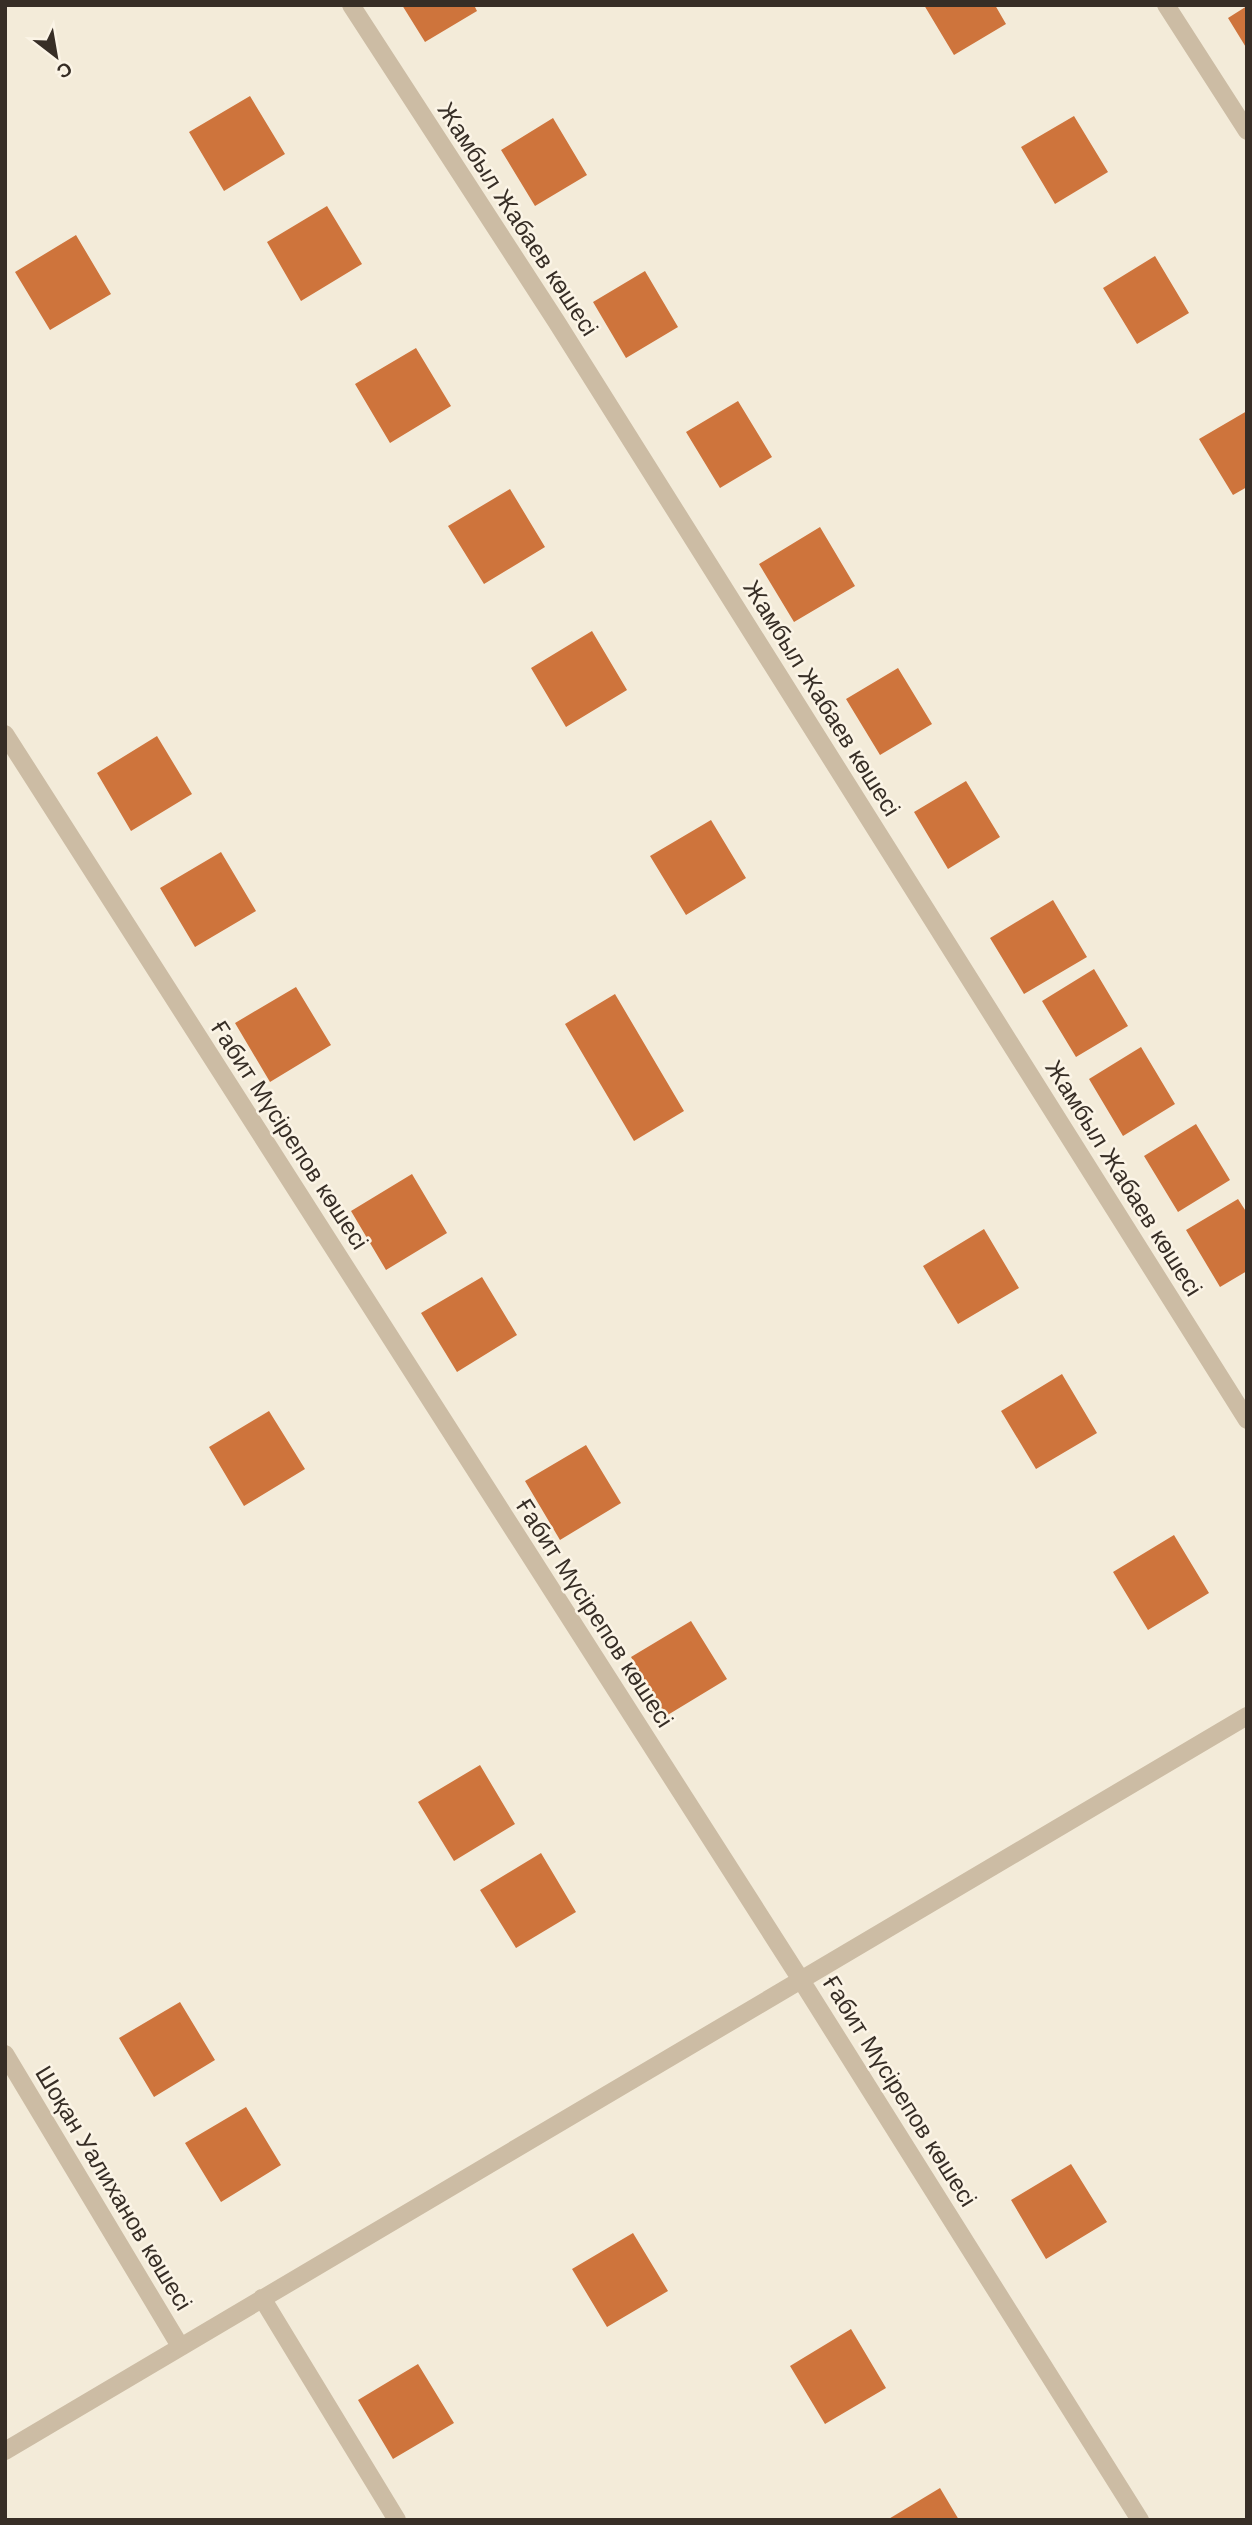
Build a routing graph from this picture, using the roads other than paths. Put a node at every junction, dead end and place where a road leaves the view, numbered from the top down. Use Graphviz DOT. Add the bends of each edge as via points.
graph roads {
  1 [pos="351,5"];
  2 [pos="1166,5"];
  3 [pos="1247,131"];
  4 [pos="5,734"];
  5 [pos="1247,1420"];
  6 [pos="1247,1716"];
  7 [pos="801,1980"];
  8 [pos="5,2054"];
  9 [pos="262,2298"];
  10 [pos="180,2346"];
  11 [pos="5,2451"];
  12 [pos="397,2520"];
  13 [pos="1140,2520"];
  1 -- 5 [label="street, Жамбыл Жабаев көшесі" via="556,321"];
  2 -- 3 [label="street"];
  4 -- 7 [label="street, Ғабит Мүсірепов көшесі"];
  6 -- 7 [label="street"];
  7 -- 9 [label="street"];
  7 -- 13 [label="street, Ғабит Мүсірепов көшесі"];
  8 -- 10 [label="street, Шоқан Уалиханов көшесі"];
  9 -- 10 [label="street"];
  9 -- 12 [label="street"];
  10 -- 11 [label="street"];
}
